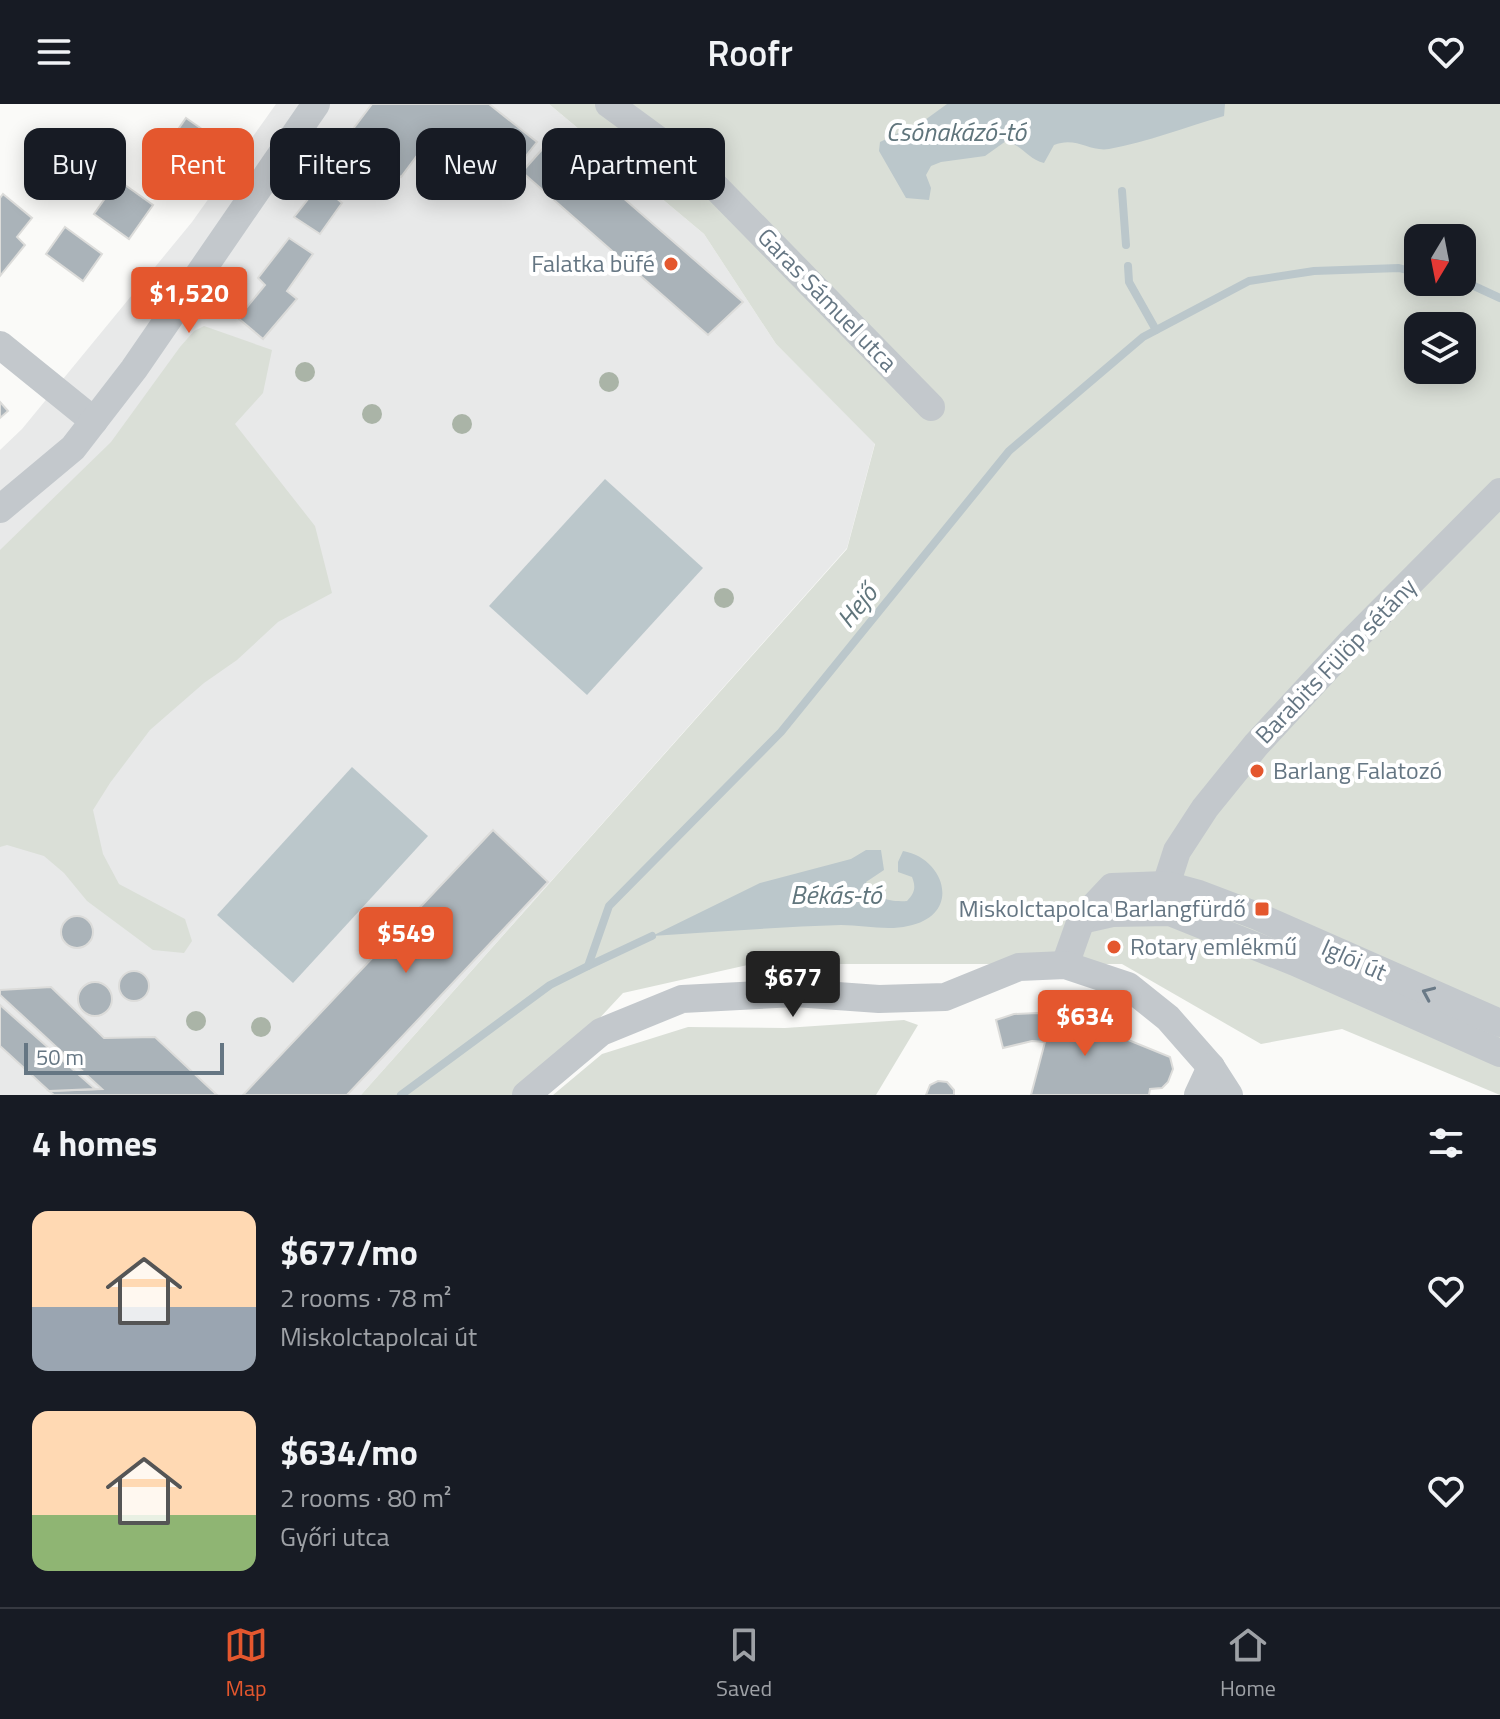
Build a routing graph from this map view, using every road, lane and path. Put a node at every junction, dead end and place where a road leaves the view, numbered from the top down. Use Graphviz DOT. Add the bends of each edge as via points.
graph roads {
  1 [pos="316,104"];
  2 [pos="609,104"];
  3 [pos="0,345"];
  4 [pos="931,407"];
  5 [pos="94,421"];
  6 [pos="1500,492"];
  7 [pos="0,509"];
  8 [pos="1166,885"];
  9 [pos="1081,920"];
  10 [pos="1065,965"];
  11 [pos="1500,1023"];
  12 [pos="1500,1053"];
  13 [pos="1211,1067"];
  14 [pos="526,1095"];
  15 [pos="1198,1095"];
  16 [pos="1229,1095"];
  1 -- 5 [label="street"];
  2 -- 4 [label="street, Garas Sámuel utca" via="699,170"];
  3 -- 5 [label="street"];
  5 -- 7 [label="street" via="73,448"];
  6 -- 8 [label="street, Barabits Fülöp sétány" via="1256,745 1191,829"];
  8 -- 9 [label="street, Iglói út" via="1112,887"];
  11 -- 8 [label="street, Iglói út, one-way" via="1257,916"];
  9 -- 10 [label="street, Iglói út"];
  9 -- 12 [label="street, Iglói út" via="1112,913 1170,912"];
  10 -- 13 [label="street" via="1128,986 1168,1018"];
  10 -- 14 [label="street" via="1019,967 945,997 795,993 682,999 601,1032"];
  13 -- 15 [label="street"];
  13 -- 16 [label="street"];
}
